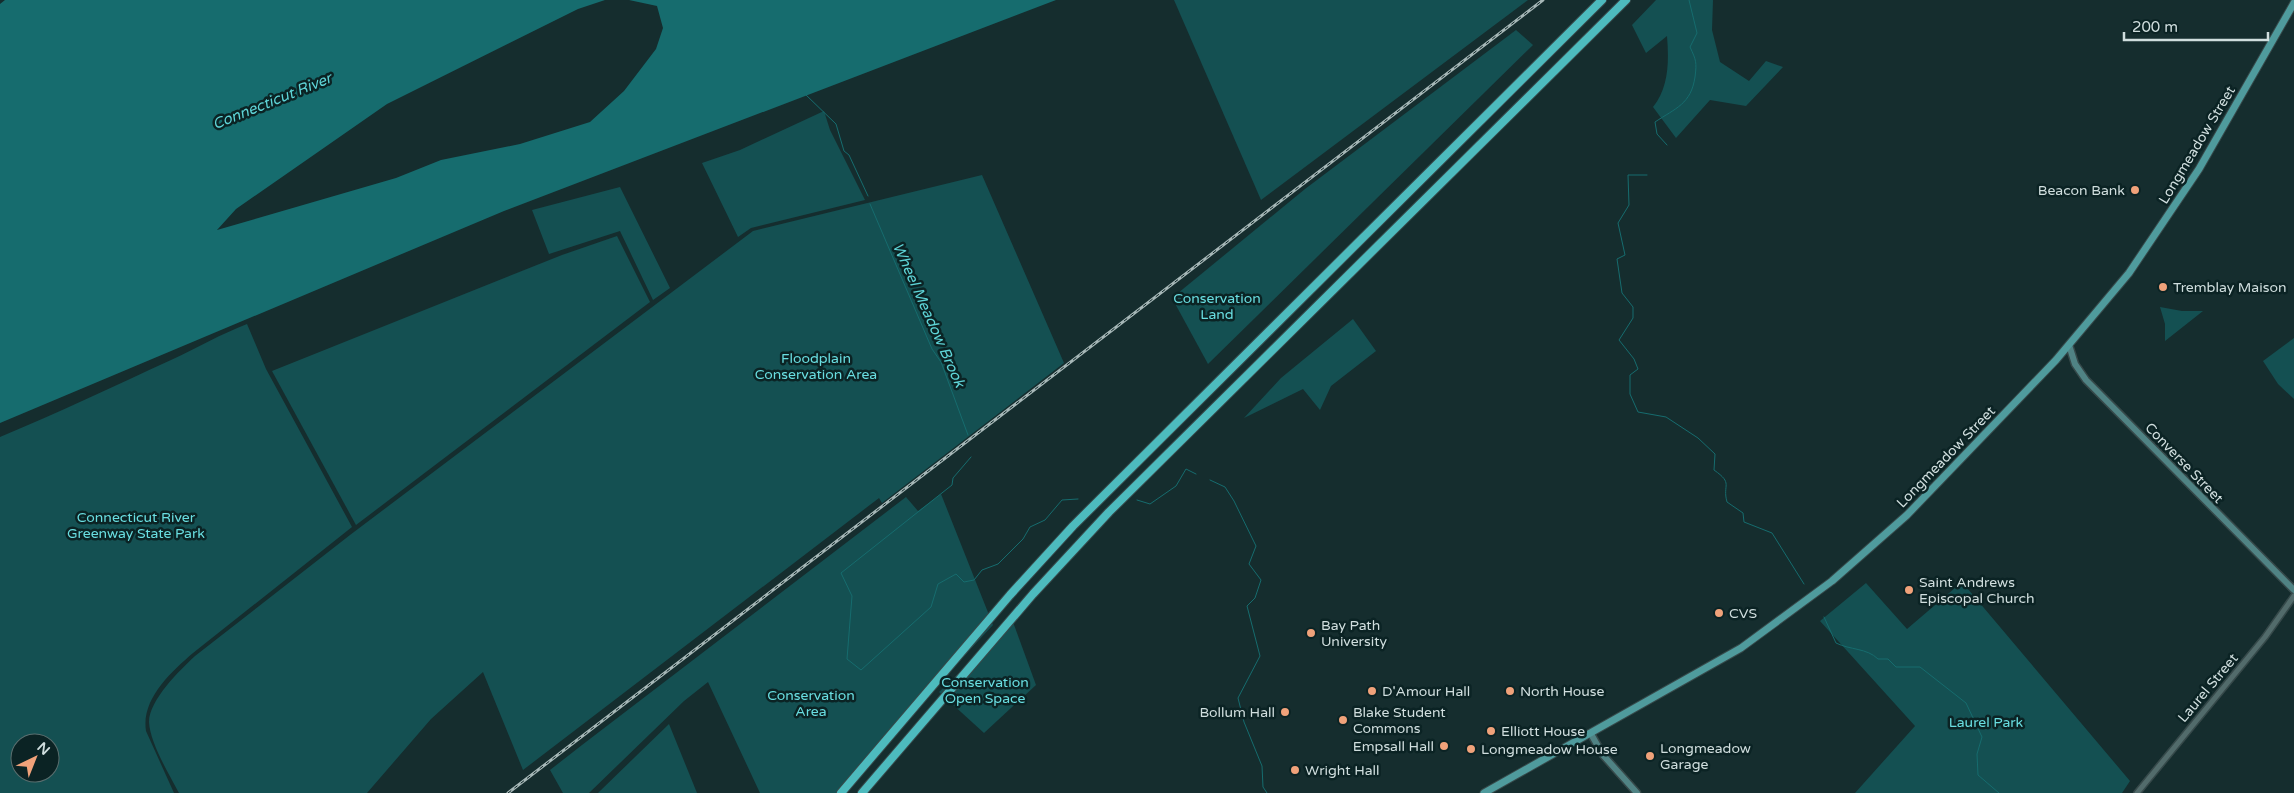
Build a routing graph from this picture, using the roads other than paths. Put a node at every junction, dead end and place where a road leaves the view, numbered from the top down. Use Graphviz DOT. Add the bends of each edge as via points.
graph roads {
  1 [pos="1602,0"];
  2 [pos="1626,0"];
  3 [pos="2294,3"];
  4 [pos="2069,345"];
  5 [pos="2294,590"];
  6 [pos="2294,596"];
  7 [pos="1591,734"];
  8 [pos="841,793"];
  9 [pos="862,793"];
  10 [pos="1484,793"];
  11 [pos="1637,793"];
  12 [pos="2137,793"];
  1 -- 8 [label="highway" via="1047,553"];
  2 -- 9 [label="highway" via="1109,512 1058,566"];
  3 -- 4 [label="main road, Longmeadow Street" via="2176,206 2124,279"];
  4 -- 5 [label="main road, Converse Street" via="2075,364 2091,386"];
  4 -- 7 [label="main road, Longmeadow Street" via="1931,492 1832,582 1733,653"];
  6 -- 12 [label="street, Laurel Street" via="2265,637"];
  7 -- 10 [label="main road, Longmeadow Street"];
  7 -- 11 [label="main road" via="1603,754"];
}
